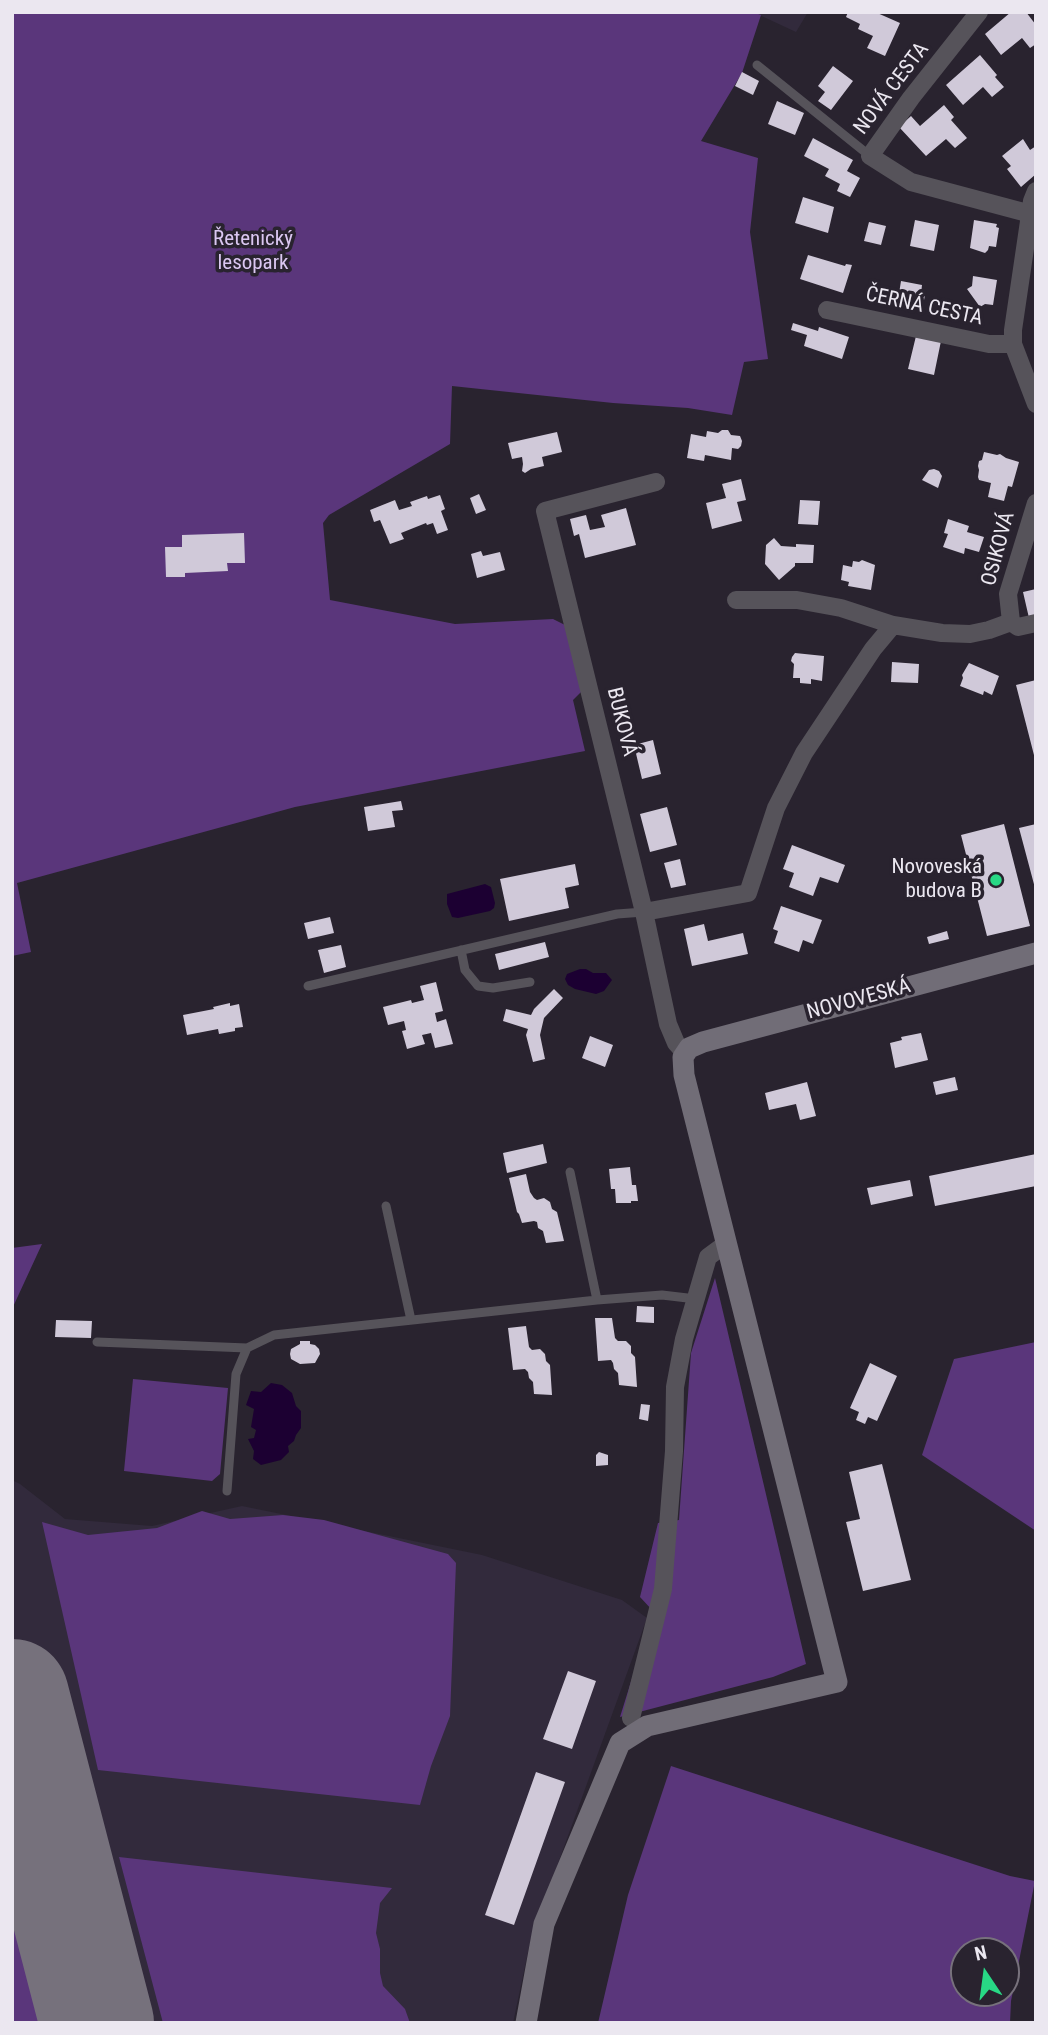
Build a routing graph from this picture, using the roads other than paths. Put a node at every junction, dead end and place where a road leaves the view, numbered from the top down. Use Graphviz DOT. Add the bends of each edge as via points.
graph roads {
  1 [pos="979,12"];
  2 [pos="757,65"];
  3 [pos="870,156"];
  4 [pos="1036,191"];
  5 [pos="1031,214"];
  6 [pos="827,310"];
  7 [pos="1013,344"];
  8 [pos="1036,404"];
  9 [pos="656,482"];
  10 [pos="1036,503"];
  11 [pos="736,600"];
  12 [pos="1011,622"];
  13 [pos="1036,622"];
  14 [pos="893,625"];
  15 [pos="644,912"];
  16 [pos="461,950"];
  17 [pos="1036,953"];
  18 [pos="530,982"];
  19 [pos="307,986"];
  20 [pos="685,1052"];
  21 [pos="570,1172"];
  22 [pos="386,1206"];
  23 [pos="727,1243"];
  24 [pos="696,1299"];
  25 [pos="597,1300"];
  26 [pos="411,1320"];
  27 [pos="97,1342"];
  28 [pos="247,1348"];
  29 [pos="227,1491"];
  30 [pos="631,1718"];
  31 [pos="526,2023"];
  1 -- 3 [label="street, NOVÁ CESTA"];
  2 -- 3 [label="lane"];
  3 -- 5 [label="street, NOVÁ CESTA" via="911,182"];
  4 -- 5 [label="street"];
  5 -- 7 [label="street"];
  6 -- 7 [label="street, ČERNÁ CESTA" via="989,344"];
  7 -- 8 [label="street"];
  9 -- 15 [label="street, BUKOVÁ" via="545,511"];
  10 -- 12 [label="street, OSIKOVÁ" via="1008,594"];
  11 -- 14 [label="street" via="797,600"];
  12 -- 13 [label="street" via="1018,627"];
  12 -- 14 [label="street" via="970,634"];
  14 -- 15 [label="street" via="804,753 776,808 748,893"];
  15 -- 16 [label="lane" via="617,914"];
  15 -- 20 [label="street, BUKOVÁ" via="670,1030"];
  16 -- 18 [label="lane" via="465,970 478,986"];
  16 -- 19 [label="lane"];
  17 -- 20 [label="street, NOVOVESKÁ" via="719,1037"];
  20 -- 23 [label="street" via="684,1075"];
  21 -- 25 [label="lane"];
  22 -- 26 [label="lane"];
  23 -- 24 [label="street" via="708,1257"];
  23 -- 31 [label="street" via="836,1682 647,1726 620,1743 544,1924"];
  24 -- 25 [label="lane" via="662,1295"];
  24 -- 30 [label="street" via="675,1387 663,1589"];
  25 -- 26 [label="lane"];
  26 -- 28 [label="lane" via="274,1335"];
  27 -- 28 [label="lane"];
  28 -- 29 [label="lane" via="236,1374"];
}
